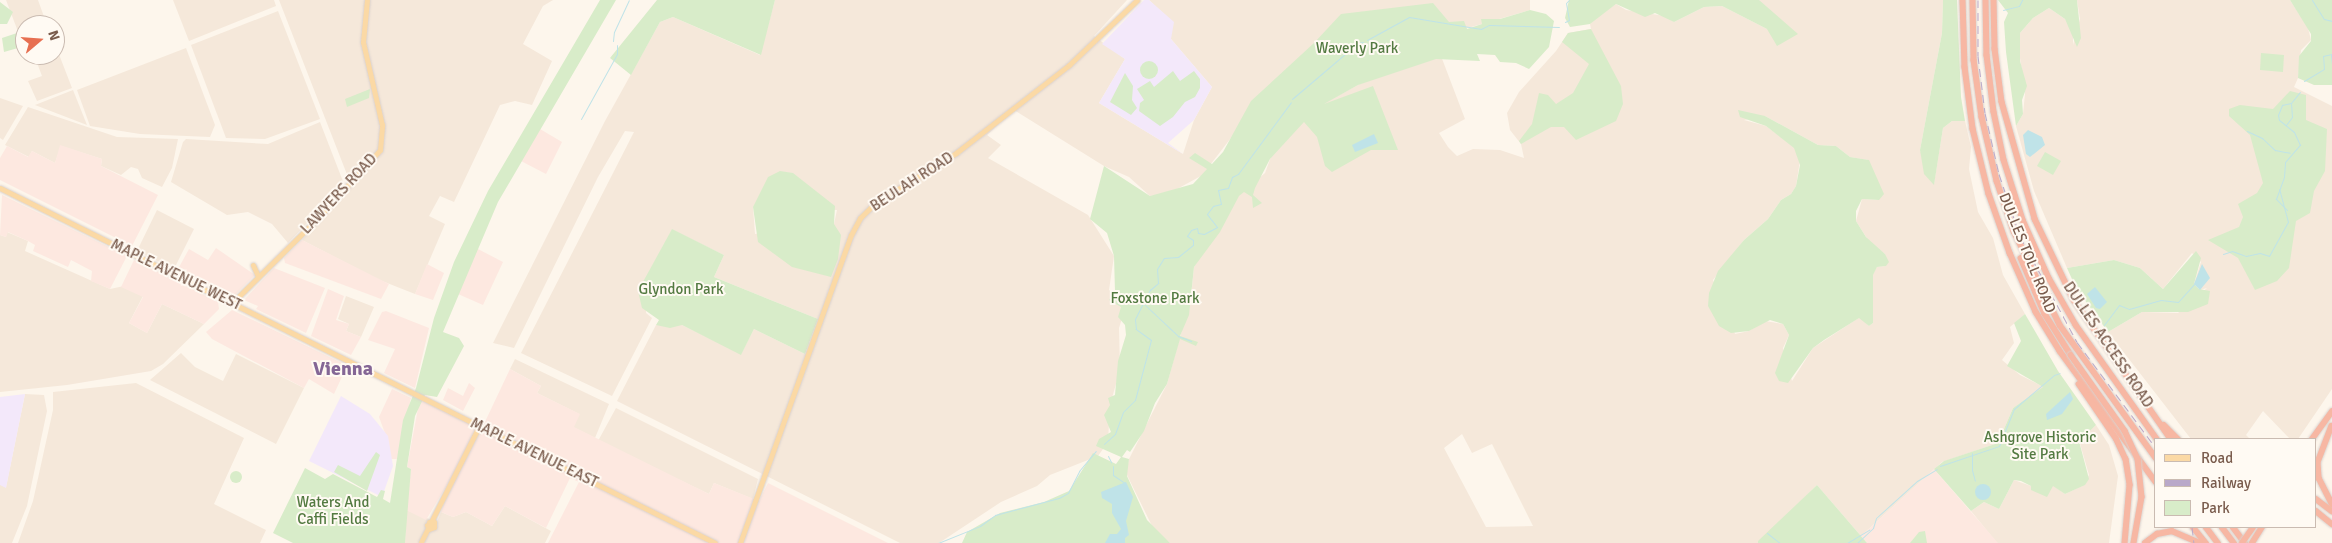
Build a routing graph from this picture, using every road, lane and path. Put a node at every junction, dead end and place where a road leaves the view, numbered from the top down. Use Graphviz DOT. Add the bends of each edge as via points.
graph roads {
  1 [pos="367,0"];
  2 [pos="1137,0"];
  3 [pos="1963,0"];
  4 [pos="1973,0"];
  5 [pos="1986,0"];
  6 [pos="1994,0"];
  7 [pos="0,188"];
  8 [pos="2006,211"];
  9 [pos="253,265"];
  10 [pos="258,276"];
  11 [pos="232,303"];
  12 [pos="2067,362"];
  13 [pos="352,363"];
  14 [pos="2332,411"];
  15 [pos="2156,417"];
  16 [pos="479,426"];
  17 [pos="2332,426"];
  18 [pos="2157,438"];
  19 [pos="2170,438"];
  20 [pos="2177,438"];
  21 [pos="2313,438"];
  22 [pos="2317,448"];
  23 [pos="2154,455"];
  24 [pos="2154,479"];
  25 [pos="2317,500"];
  26 [pos="2332,504"];
  27 [pos="2317,511"];
  28 [pos="2332,511"];
  29 [pos="2332,524"];
  30 [pos="2194,528"];
  31 [pos="2207,528"];
  32 [pos="2223,528"];
  33 [pos="2234,528"];
  34 [pos="2252,528"];
  35 [pos="2262,529"];
  36 [pos="420,542"];
  37 [pos="2125,542"];
  38 [pos="715,543"];
  39 [pos="740,543"];
  40 [pos="2134,543"];
  41 [pos="2144,543"];
  42 [pos="2200,543"];
  43 [pos="2206,543"];
  44 [pos="2218,543"];
  45 [pos="2234,543"];
  46 [pos="2243,543"];
  47 [pos="2252,543"];
  1 -- 10 [label="main road, LAWYERS ROAD" via="363,42 382,125 380,150 316,220"];
  2 -- 39 [label="main road, BEULAH ROAD" via="1090,47 1056,74 952,156 876,203 858,221"];
  3 -- 12 [label="highway, DULLES TOLL ROAD" via="1968,96 1987,186 2026,290"];
  4 -- 8 [label="highway, DULLES ACCESS ROAD" via="1979,103"];
  5 -- 18 [label="highway, DULLES ACCESS ROAD" via="1987,55 1994,112 2004,160 2023,220 2064,306"];
  6 -- 15 [label="highway, DULLES TOLL ROAD" via="1995,49 2002,102 2012,148 2035,219 2074,300"];
  7 -- 11 [label="main road, MAPLE AVENUE WEST"];
  8 -- 23 [label="highway, DULLES ACCESS ROAD" via="2028,264 2057,319"];
  8 -- 40 [label="highway, bridge" via="2038,300 2071,355 2120,423 2136,453 2142,497"];
  9 -- 10 [label="main road"];
  10 -- 11 [label="main road, LAWYERS ROAD"];
  11 -- 13 [label="main road, MAPLE AVENUE WEST"];
  12 -- 24 [label="highway, DULLES TOLL ROAD"];
  12 -- 37 [label="highway" via="2126,459 2130,485"];
  13 -- 16 [label="main road, MAPLE AVENUE EAST"];
  14 -- 21 [label="highway"];
  15 -- 19 [label="highway, DULLES TOLL ROAD"];
  15 -- 20 [label="highway"];
  16 -- 36 [label="main road"];
  16 -- 38 [label="main road, MAPLE AVENUE EAST"];
  17 -- 22 [label="highway"];
  17 -- 26 [label="highway" via="2318,463 2319,478"];
  25 -- 28 [label="highway"];
  27 -- 29 [label="highway"];
  30 -- 43 [label="highway"];
  31 -- 44 [label="highway"];
  32 -- 45 [label="highway"];
  33 -- 46 [label="highway"];
  34 -- 46 [label="highway, bridge"];
  35 -- 47 [label="highway"];
  41 -- 42 [label="highway" via="2169,531 2182,533"];
}
